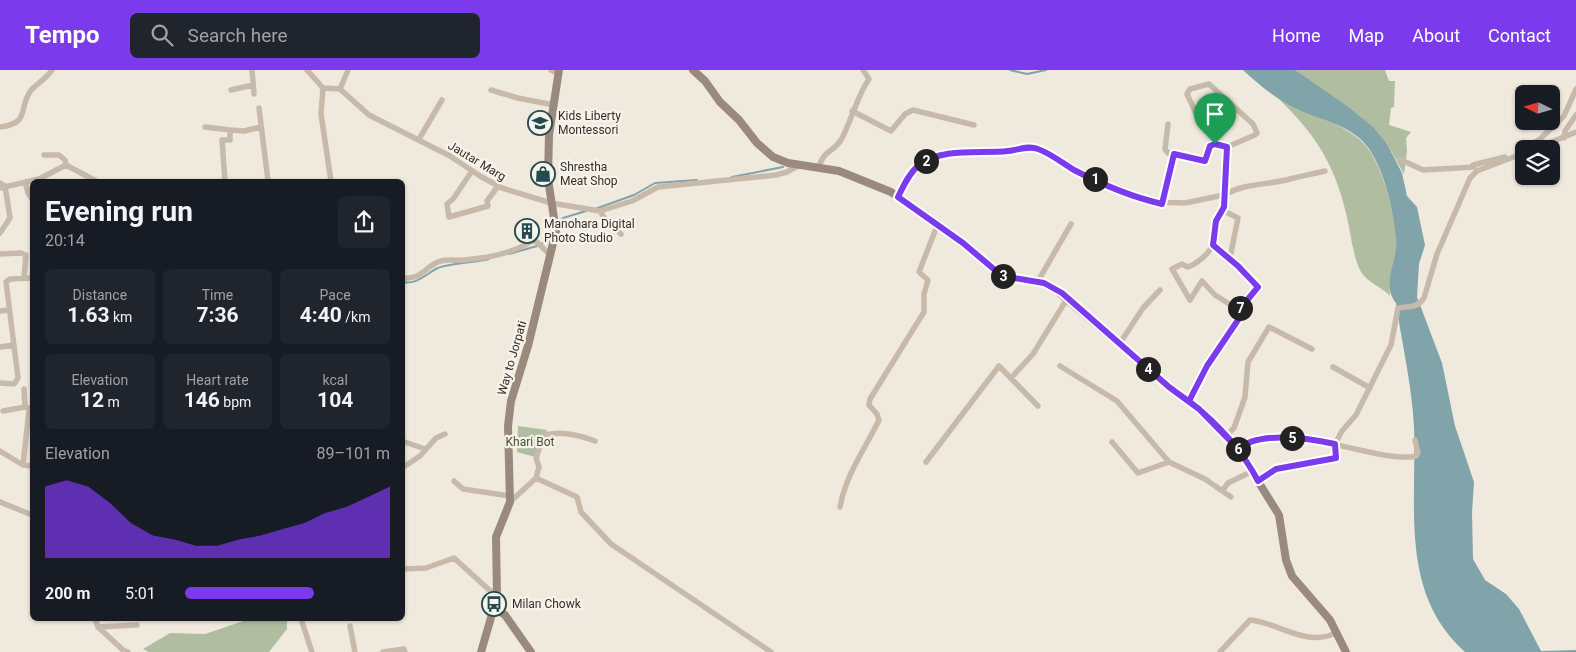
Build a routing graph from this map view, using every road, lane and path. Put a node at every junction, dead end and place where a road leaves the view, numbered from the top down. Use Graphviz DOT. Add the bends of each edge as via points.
graph roads {
  1 [pos="52,70"];
  2 [pos="252,70"];
  3 [pos="348,70"];
  4 [pos="693,70"];
  5 [pos="863,70"];
  6 [pos="309,71"];
  7 [pos="557,71"];
  8 [pos="253,85"];
  9 [pos="323,88"];
  10 [pos="340,89"];
  11 [pos="231,90"];
  12 [pos="491,90"];
  13 [pos="1575,93"];
  14 [pos="254,94"];
  15 [pos="442,100"];
  16 [pos="554,105"];
  17 [pos="259,108"];
  18 [pos="1235,109"];
  19 [pos="852,111"];
  20 [pos="1576,115"];
  21 [pos="1168,124"];
  22 [pos="974,125"];
  23 [pos="0,127"];
  24 [pos="205,127"];
  25 [pos="262,127"];
  26 [pos="230,130"];
  27 [pos="1576,132"];
  28 [pos="1564,138"];
  29 [pos="420,139"];
  30 [pos="1559,140"];
  31 [pos="1227,147"];
  32 [pos="1174,154"];
  33 [pos="44,155"];
  34 [pos="1515,156"];
  35 [pos="1399,159"];
  36 [pos="801,164"];
  37 [pos="66,165"];
  38 [pos="819,167"];
  39 [pos="1475,168"];
  40 [pos="472,171"];
  41 [pos="1325,171"];
  42 [pos="36,179"];
  43 [pos="92,179"];
  44 [pos="225,179"];
  45 [pos="268,179"];
  46 [pos="331,179"];
  47 [pos="30,181"];
  48 [pos="25,182"];
  49 [pos="2,185"];
  50 [pos="498,186"];
  51 [pos="1224,195"];
  52 [pos="30,196"];
  53 [pos="898,197"];
  54 [pos="551,203"];
  55 [pos="1162,204"];
  56 [pos="1222,210"];
  57 [pos="600,211"];
  58 [pos="1071,224"];
  59 [pos="937,226"];
  60 [pos="0,234"];
  61 [pos="621,234"];
  62 [pos="1213,245"];
  63 [pos="0,254"];
  64 [pos="550,255"];
  65 [pos="1230,258"];
  66 [pos="25,263"];
  67 [pos="30,264"];
  68 [pos="24,277"];
  69 [pos="30,278"];
  70 [pos="405,278"];
  71 [pos="1038,281"];
  72 [pos="1160,290"];
  73 [pos="1067,300"];
  74 [pos="10,310"];
  75 [pos="1239,310"];
  76 [pos="0,312"];
  77 [pos="1120,343"];
  78 [pos="14,344"];
  79 [pos="0,346"];
  80 [pos="1312,349"];
  81 [pos="1060,366"];
  82 [pos="1333,367"];
  83 [pos="1011,378"];
  84 [pos="0,384"];
  85 [pos="1370,388"];
  86 [pos="24,389"];
  87 [pos="1189,401"];
  88 [pos="1038,406"];
  89 [pos="29,409"];
  90 [pos="3,412"];
  91 [pos="445,434"];
  92 [pos="1226,436"];
  93 [pos="1415,440"];
  94 [pos="595,441"];
  95 [pos="405,442"];
  96 [pos="1112,442"];
  97 [pos="1335,444"];
  98 [pos="426,449"];
  99 [pos="1238,449"];
  100 [pos="0,451"];
  101 [pos="926,462"];
  102 [pos="1169,462"];
  103 [pos="23,465"];
  104 [pos="30,466"];
  105 [pos="405,466"];
  106 [pos="1253,471"];
  107 [pos="536,478"];
  108 [pos="454,481"];
  109 [pos="1258,481"];
  110 [pos="1223,490"];
  111 [pos="1231,497"];
  112 [pos="510,499"];
  113 [pos="0,502"];
  114 [pos="840,506"];
  115 [pos="30,514"];
  116 [pos="405,569"];
  117 [pos="497,597"];
  118 [pos="495,608"];
  119 [pos="96,621"];
  120 [pos="302,621"];
  121 [pos="136,625"];
  122 [pos="350,626"];
  123 [pos="98,627"];
  124 [pos="1337,632"];
  125 [pos="767,651"];
  126 [pos="128,652"];
  127 [pos="312,652"];
  128 [pos="355,652"];
  129 [pos="383,652"];
  130 [pos="405,652"];
  131 [pos="481,652"];
  132 [pos="530,652"];
  133 [pos="1220,652"];
  134 [pos="1346,652"];
  1 -- 23 [label="street" via="31,90 17,124"];
  2 -- 8 [label="street"];
  3 -- 10 [label="street"];
  4 -- 36 [label="street" via="764,151 780,160"];
  5 -- 19 [label="street" via="869,79"];
  6 -- 9 [label="street"];
  7 -- 16 [label="street, Way to Jorpati"];
  8 -- 11 [label="street"];
  8 -- 14 [label="street"];
  9 -- 10 [label="street"];
  9 -- 46 [label="street" via="321,114"];
  10 -- 29 [label="street, Jautar Marg" via="369,115"];
  12 -- 16 [label="street"];
  13 -- 39 [label="street" via="1564,116 1540,140 1513,155"];
  15 -- 29 [label="street"];
  16 -- 54 [label="street, Way to Jorpati" via="549,135"];
  17 -- 25 [label="street"];
  18 -- 18 [label="street" via="1209,84 1190,89 1187,94 1199,120"];
  18 -- 31 [label="street" via="1251,121 1256,133"];
  19 -- 22 [label="street" via="891,131 912,110"];
  19 -- 38 [label="street" via="840,140 822,156"];
  20 -- 28 [label="street" via="1565,130"];
  21 -- 32 [label="street" via="1164,149"];
  24 -- 26 [label="street"];
  25 -- 26 [label="street"];
  25 -- 45 [label="street"];
  26 -- 44 [label="street" via="230,140 222,140"];
  27 -- 28 [label="street"];
  28 -- 30 [label="street"];
  29 -- 40 [label="street, Jautar Marg"];
  31 -- 32 [label="street" via="1212,144 1205,161"];
  31 -- 51 [label="street"];
  32 -- 55 [label="street"];
  33 -- 37 [label="street" via="59,155"];
  34 -- 39 [label="street"];
  35 -- 39 [label="street" via="1423,170"];
  36 -- 38 [label="street"];
  36 -- 57 [label="street, Jautar Marg" via="776,175 658,187 632,201"];
  37 -- 42 [label="street"];
  37 -- 43 [label="street"];
  38 -- 53 [label="street" via="855,176"];
  39 -- 85 [label="street" via="1437,254 1424,298 1411,308 1399,307 1393,341"];
  40 -- 50 [label="street, Jautar Marg"];
  40 -- 50 [label="street" via="454,199 446,204 450,217 488,206 487,201"];
  41 -- 51 [label="street" via="1250,185"];
  47 -- 48 [label="street"];
  48 -- 49 [label="street"];
  48 -- 52 [label="street"];
  49 -- 60 [label="street" via="10,218"];
  50 -- 54 [label="street, Jautar Marg"];
  51 -- 55 [label="street"];
  51 -- 56 [label="street"];
  53 -- 55 [label="street" via="913,171 930,160 946,155 1037,148 1119,190"];
  53 -- 59 [label="street"];
  54 -- 57 [label="street, Jautar Marg"];
  54 -- 64 [label="street, Way to Jorpati" via="556,231"];
  56 -- 62 [label="street" via="1216,221"];
  56 -- 65 [label="street" via="1238,218"];
  57 -- 61 [label="street"];
  58 -- 71 [label="street"];
  59 -- 71 [label="street" via="1002,276"];
  59 -- 114 [label="street" via="919,272 928,280 924,312 870,399 869,405 879,420 858,457"];
  62 -- 65 [label="street"];
  62 -- 75 [label="street" via="1192,266 1182,264 1172,269 1175,279 1190,300 1202,281 1215,295"];
  63 -- 66 [label="street" via="24,254"];
  64 -- 70 [label="street" via="532,241 523,247 484,257 440,261 418,277"];
  64 -- 112 [label="street, Way to Jorpati" via="511,401 508,442"];
  65 -- 75 [label="street" via="1258,287"];
  66 -- 67 [label="street"];
  66 -- 68 [label="street"];
  68 -- 69 [label="street"];
  68 -- 74 [label="street" via="6,282"];
  71 -- 73 [label="street" via="1055,289"];
  72 -- 77 [label="street" via="1143,308"];
  73 -- 77 [label="street"];
  73 -- 83 [label="street" via="1033,354"];
  74 -- 76 [label="street"];
  74 -- 78 [label="street"];
  75 -- 87 [label="street" via="1242,314 1207,366"];
  77 -- 87 [label="street"];
  78 -- 79 [label="street"];
  78 -- 84 [label="street" via="18,378 14,384"];
  80 -- 92 [label="street" via="1269,327 1248,362 1245,397 1234,428"];
  81 -- 102 [label="street" via="1117,401"];
  82 -- 85 [label="street"];
  83 -- 88 [label="street"];
  83 -- 101 [label="street" via="998,366"];
  85 -- 97 [label="street"];
  86 -- 89 [label="street"];
  87 -- 92 [label="street"];
  89 -- 90 [label="street"];
  89 -- 103 [label="street"];
  91 -- 98 [label="street"];
  92 -- 99 [label="street"];
  93 -- 97 [label="street" via="1418,453 1410,457 1367,454"];
  94 -- 107 [label="street" via="560,433 543,436 536,458 539,467"];
  95 -- 98 [label="street"];
  96 -- 102 [label="street" via="1138,473"];
  97 -- 99 [label="street" via="1316,439 1277,438 1248,442"];
  97 -- 109 [label="street" via="1336,458 1276,469"];
  98 -- 105 [label="street"];
  99 -- 106 [label="street"];
  100 -- 103 [label="street"];
  102 -- 110 [label="street"];
  103 -- 104 [label="street"];
  106 -- 109 [label="street"];
  106 -- 110 [label="street" via="1228,483"];
  107 -- 112 [label="street"];
  107 -- 125 [label="street" via="560,491 574,494 581,512 611,544"];
  108 -- 112 [label="street" via="462,489"];
  109 -- 124 [label="street" via="1279,515 1286,560 1292,576"];
  110 -- 111 [label="street"];
  112 -- 117 [label="street, Way to Jorpati" via="496,537"];
  113 -- 115 [label="street"];
  116 -- 117 [label="street" via="426,568 454,558"];
  117 -- 118 [label="street, Way to Jorpati"];
  118 -- 131 [label="street, Way to Jorpati"];
  118 -- 132 [label="street" via="505,616"];
  119 -- 123 [label="street"];
  120 -- 127 [label="street"];
  121 -- 123 [label="street"];
  122 -- 128 [label="street"];
  123 -- 126 [label="street"];
  124 -- 133 [label="street" via="1319,637 1297,635 1250,620"];
  124 -- 134 [label="street"];
  129 -- 130 [label="street" via="404,649"];
}
